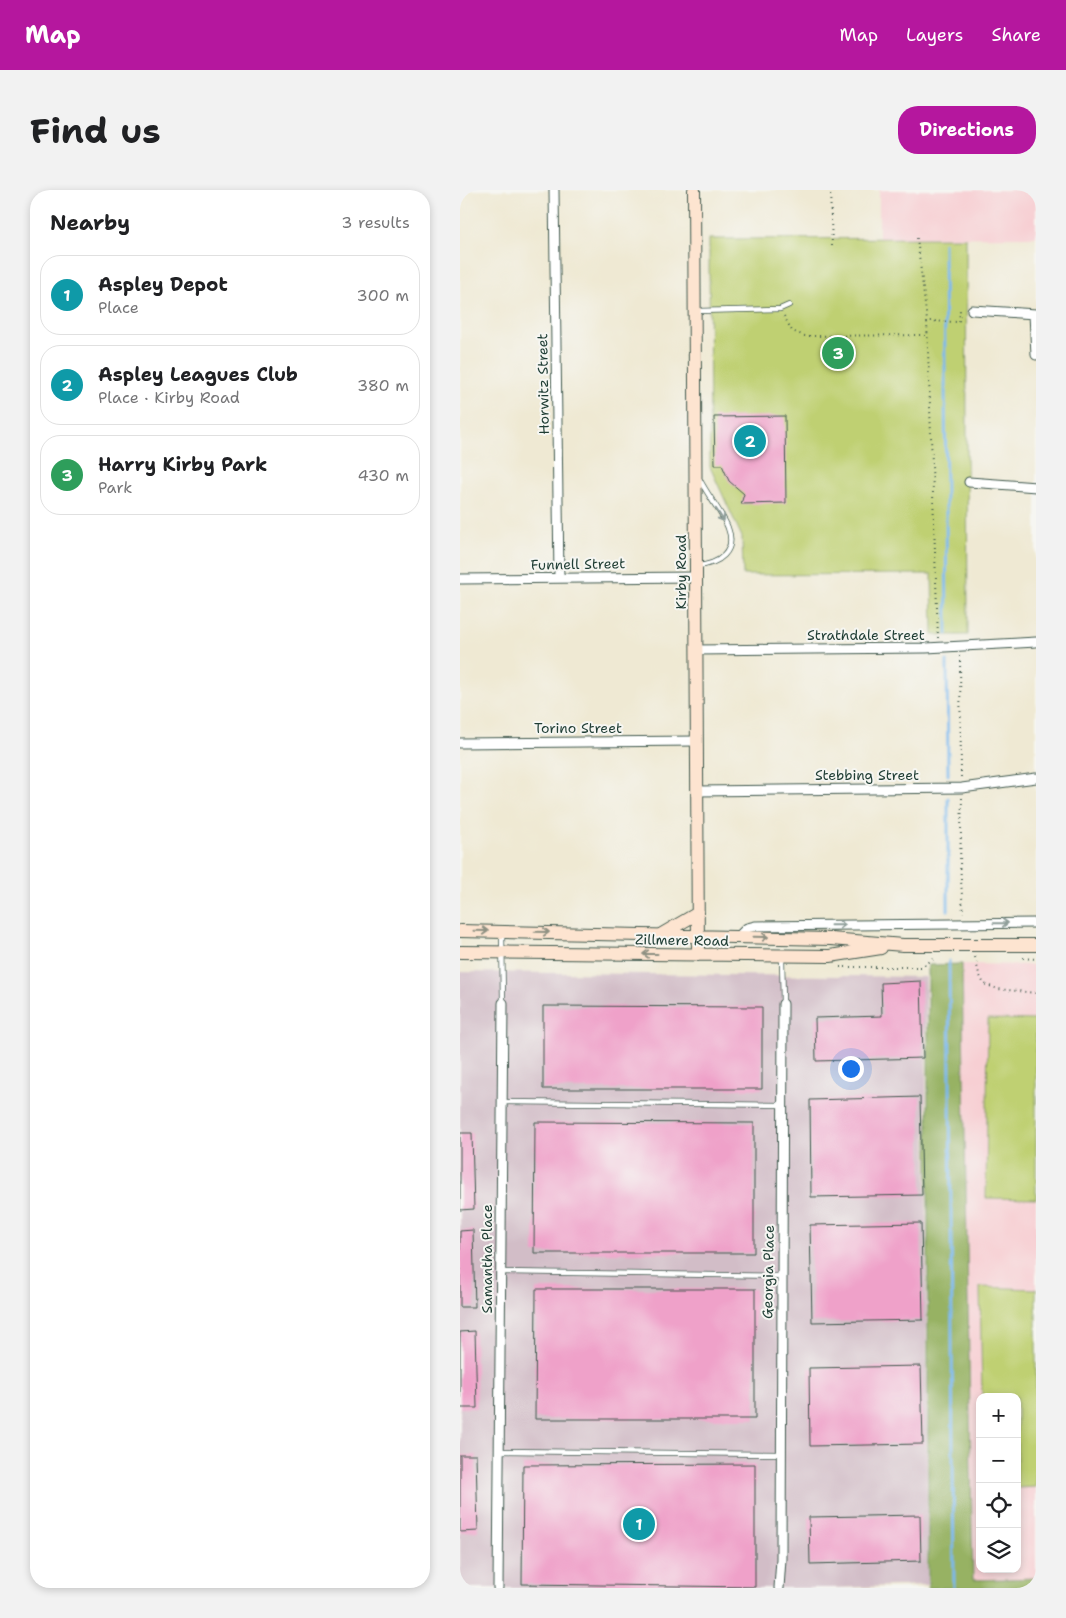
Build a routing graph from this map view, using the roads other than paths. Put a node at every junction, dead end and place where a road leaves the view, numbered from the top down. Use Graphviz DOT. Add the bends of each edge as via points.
graph roads {
  1 [pos="554,190"];
  2 [pos="694,190"];
  3 [pos="789,305"];
  4 [pos="694,310"];
  5 [pos="972,310"];
  6 [pos="1035,314"];
  7 [pos="1036,355"];
  8 [pos="695,473"];
  9 [pos="969,482"];
  10 [pos="1036,487"];
  11 [pos="696,571"];
  12 [pos="559,578"];
  13 [pos="460,579"];
  14 [pos="1036,642"];
  15 [pos="696,650"];
  16 [pos="696,741"];
  17 [pos="460,743"];
  18 [pos="1036,778"];
  19 [pos="697,791"];
  20 [pos="698,914"];
  21 [pos="1036,923"];
  22 [pos="460,930"];
  23 [pos="502,931"];
  24 [pos="662,934"];
  25 [pos="698,935"];
  26 [pos="738,937"];
  27 [pos="903,945"];
  28 [pos="1036,945"];
  29 [pos="460,952"];
  30 [pos="502,953"];
  31 [pos="698,955"];
  32 [pos="782,956"];
  33 [pos="503,1003"];
  34 [pos="783,1004"];
  35 [pos="502,1102"];
  36 [pos="783,1105"];
  37 [pos="500,1272"];
  38 [pos="782,1276"];
  39 [pos="499,1451"];
  40 [pos="780,1454"];
  41 [pos="498,1588"];
  42 [pos="779,1588"];
  1 -- 12 [label="street, Horwitz Street"];
  2 -- 4 [label="main road, Kirby Road"];
  3 -- 4 [label="lane" via="780,309"];
  4 -- 8 [label="main road, Kirby Road"];
  5 -- 6 [label="street"];
  6 -- 7 [label="street"];
  8 -- 11 [label="main road, Kirby Road"];
  8 -- 11 [label="lane, one-way" via="728,527 730,539 727,553 720,561"];
  9 -- 10 [label="street"];
  11 -- 12 [label="street, Funnell Street"];
  11 -- 15 [label="main road, Kirby Road"];
  12 -- 13 [label="street, Funnell Street"];
  14 -- 15 [label="street, Strathdale Street" via="960,647"];
  15 -- 16 [label="main road, Kirby Road"];
  16 -- 17 [label="street, Torino Street"];
  16 -- 19 [label="main road, Kirby Road"];
  18 -- 19 [label="street, Stebbing Street" via="962,788"];
  19 -- 20 [label="main road, Kirby Road"];
  20 -- 24 [label="main road"];
  20 -- 25 [label="main road, Kirby Road"];
  26 -- 21 [label="street, Zillmere Road, one-way" via="747,928 755,926"];
  22 -- 23 [label="main road, Zillmere Road, one-way"];
  23 -- 24 [label="main road, Zillmere Road, one-way"];
  23 -- 30 [label="lane, Samantha Place"];
  24 -- 25 [label="main road, Zillmere Road"];
  25 -- 26 [label="main road, Zillmere Road"];
  25 -- 31 [label="main road, Kirby Road"];
  26 -- 27 [label="main road, Zillmere Road, one-way" via="831,939"];
  27 -- 28 [label="main road, Zillmere Road"];
  27 -- 32 [label="main road, Zillmere Road" via="830,956"];
  29 -- 30 [label="main road, Zillmere Road"];
  31 -- 30 [label="main road, Zillmere Road, one-way"];
  30 -- 33 [label="lane, Samantha Place"];
  31 -- 32 [label="main road, Zillmere Road"];
  32 -- 34 [label="lane, Georgia Place"];
  33 -- 35 [label="street, Samantha Place"];
  34 -- 36 [label="street, Georgia Place"];
  35 -- 36 [label="lane"];
  35 -- 37 [label="street, Samantha Place"];
  36 -- 38 [label="street, Georgia Place"];
  37 -- 38 [label="lane"];
  37 -- 39 [label="street, Samantha Place"];
  38 -- 40 [label="street, Georgia Place"];
  39 -- 40 [label="lane"];
  39 -- 41 [label="street, Samantha Place"];
  40 -- 42 [label="street, Georgia Place"];
}
